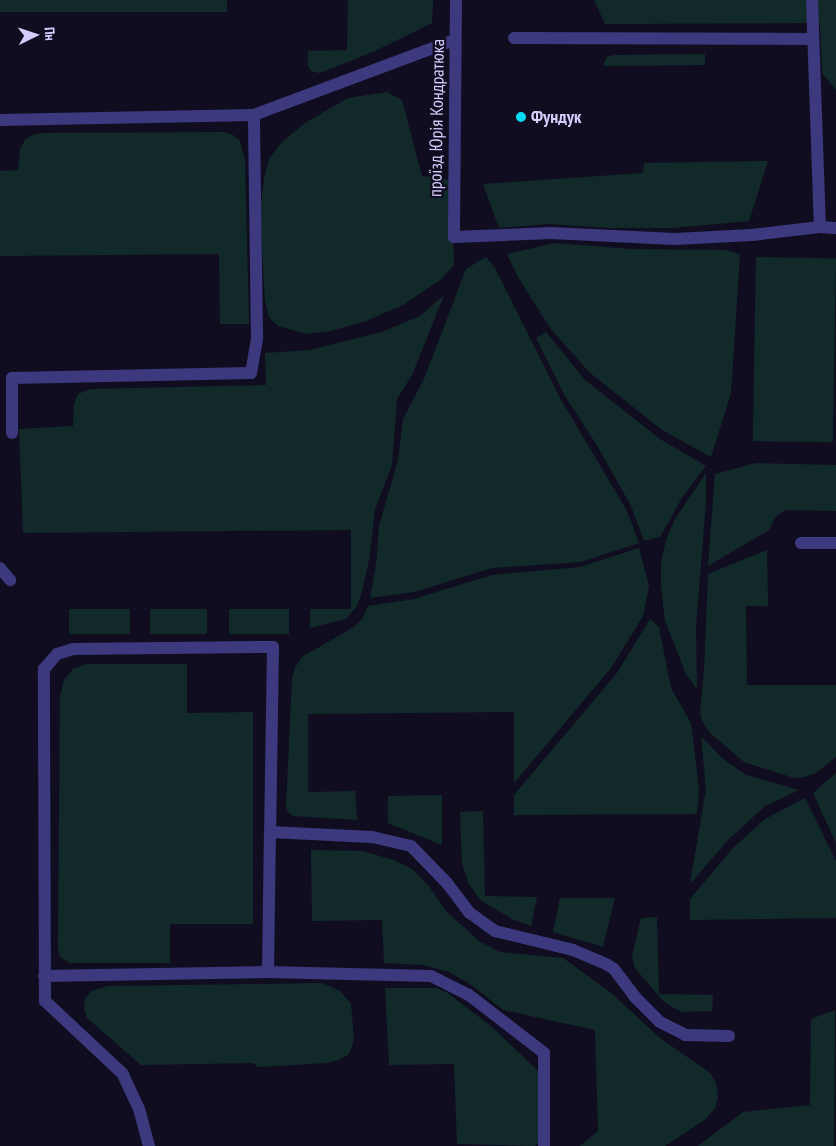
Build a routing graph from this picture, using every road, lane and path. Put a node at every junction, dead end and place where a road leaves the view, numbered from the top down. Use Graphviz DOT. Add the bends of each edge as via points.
graph roads {
  1 [pos="456,0"];
  2 [pos="812,0"];
  3 [pos="514,38"];
  4 [pos="812,39"];
  5 [pos="456,40"];
  6 [pos="254,115"];
  7 [pos="0,120"];
  8 [pos="820,227"];
  9 [pos="836,228"];
  10 [pos="12,433"];
  11 [pos="801,543"];
  12 [pos="836,543"];
  13 [pos="0,568"];
  14 [pos="10,580"];
  15 [pos="270,832"];
  16 [pos="268,972"];
  17 [pos="44,976"];
  18 [pos="729,1036"];
  19 [pos="149,1146"];
  20 [pos="544,1146"];
  1 -- 5 [label="street, проїзд Юрія Кондратюка"];
  2 -- 4 [label="street"];
  3 -- 4 [label="street"];
  4 -- 8 [label="street"];
  5 -- 6 [label="street"];
  5 -- 8 [label="street, проїзд Юрія Кондратюка" via="454,237 551,233 675,239"];
  6 -- 7 [label="street"];
  6 -- 10 [label="street" via="257,338 251,373 12,378"];
  8 -- 9 [label="street"];
  11 -- 12 [label="street"];
  13 -- 14 [label="street"];
  15 -- 16 [label="street"];
  15 -- 17 [label="street" via="273,647 73,649 57,654 44,669"];
  15 -- 18 [label="street" via="372,837 411,846 447,883 470,913 494,931 573,950 606,964 660,1022 685,1035"];
  16 -- 17 [label="street"];
  16 -- 20 [label="street" via="431,976 469,995 544,1053"];
  17 -- 19 [label="street" via="45,1000 123,1074 139,1109"];
}
